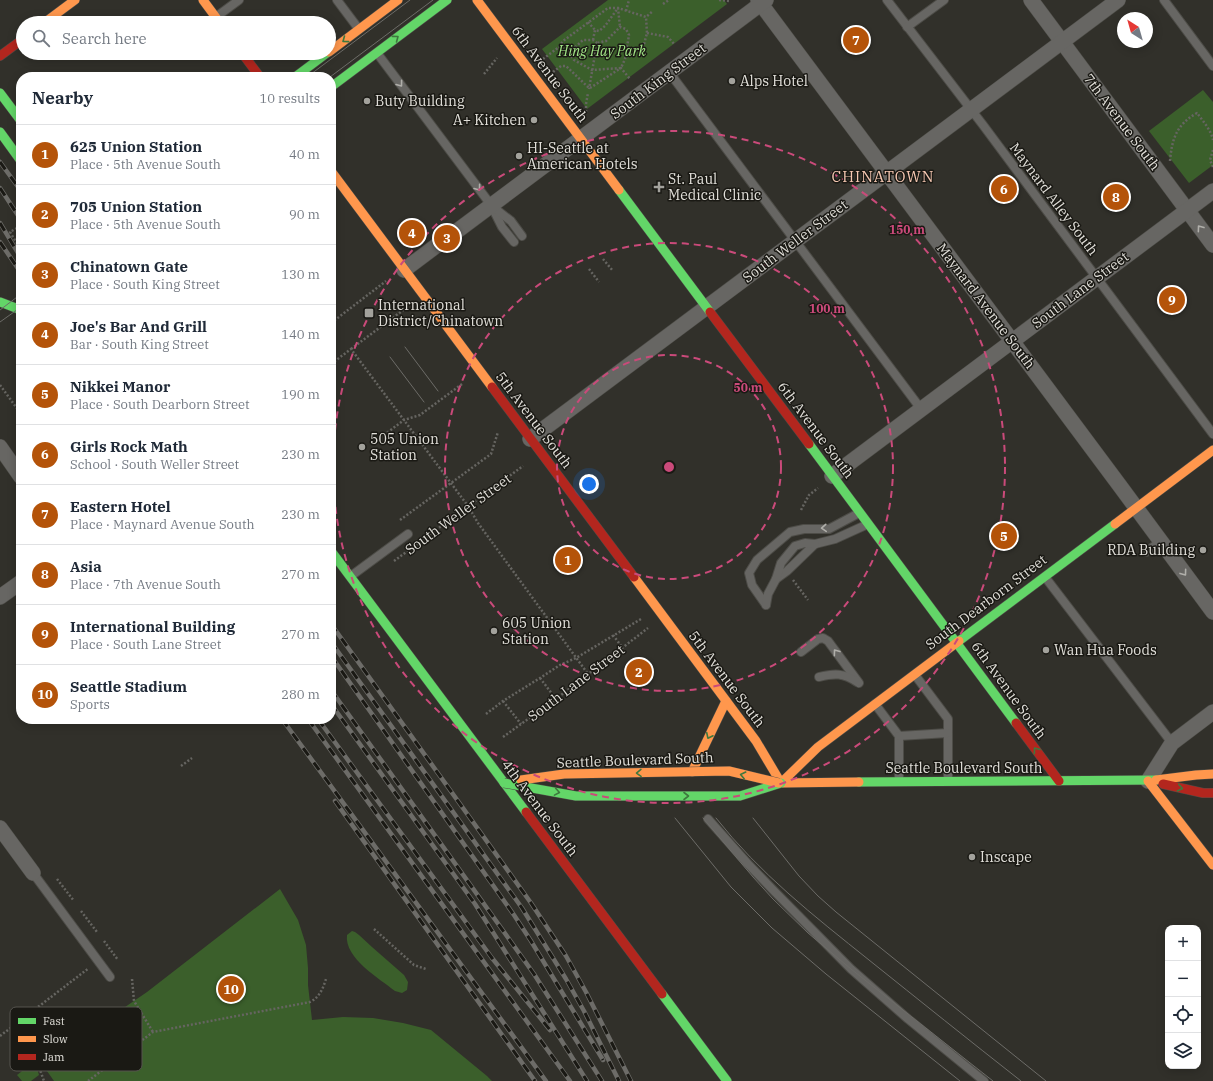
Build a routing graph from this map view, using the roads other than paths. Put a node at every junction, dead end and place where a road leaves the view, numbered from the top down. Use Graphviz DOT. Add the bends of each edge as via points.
graph roads {
  1 [pos="203,0"];
  2 [pos="239,0"];
  3 [pos="337,0"];
  4 [pos="398,0"];
  5 [pos="447,0"];
  6 [pos="477,0"];
  7 [pos="887,0"];
  8 [pos="944,0"];
  9 [pos="1031,0"];
  10 [pos="1118,0"];
  11 [pos="1164,0"];
  12 [pos="761,1"];
  13 [pos="70,2"];
  14 [pos="53,16"];
  15 [pos="215,16"];
  16 [pos="222,16"];
  17 [pos="907,27"];
  18 [pos="359,29"];
  19 [pos="1062,42"];
  20 [pos="16,44"];
  21 [pos="336,46"];
  22 [pos="376,53"];
  23 [pos="0,56"];
  24 [pos="247,60"];
  25 [pos="317,60"];
  26 [pos="1213,66"];
  27 [pos="256,72"];
  28 [pos="302,72"];
  29 [pos="669,72"];
  30 [pos="336,83"];
  31 [pos="0,93"];
  32 [pos="971,110"];
  33 [pos="16,114"];
  34 [pos="0,132"];
  35 [pos="581,138"];
  36 [pos="16,154"];
  37 [pos="886,173"];
  38 [pos="336,179"];
  39 [pos="1213,191"];
  40 [pos="491,205"];
  41 [pos="1188,210"];
  42 [pos="453,234"];
  43 [pos="522,236"];
  44 [pos="796,240"];
  45 [pos="514,242"];
  46 [pos="440,243"];
  47 [pos="1213,245"];
  48 [pos="404,270"];
  49 [pos="1097,278"];
  50 [pos="0,302"];
  51 [pos="16,303"];
  52 [pos="706,307"];
  53 [pos="8,309"];
  54 [pos="16,310"];
  55 [pos="1012,341"];
  56 [pos="921,409"];
  57 [pos="1213,434"];
  58 [pos="530,438"];
  59 [pos="0,446"];
  60 [pos="1213,450"];
  61 [pos="16,470"];
  62 [pos="832,476"];
  63 [pos="1136,507"];
  64 [pos="859,513"];
  65 [pos="868,523"];
  66 [pos="408,534"];
  67 [pos="1161,541"];
  68 [pos="815,544"];
  69 [pos="1146,552"];
  70 [pos="336,558"];
  71 [pos="350,576"];
  72 [pos="1044,576"];
  73 [pos="776,579"];
  74 [pos="16,586"];
  75 [pos="0,598"];
  76 [pos="1213,612"];
  77 [pos="957,642"];
  78 [pos="801,652"];
  79 [pos="914,674"];
  80 [pos="820,677"];
  81 [pos="726,701"];
  82 [pos="875,704"];
  83 [pos="1213,712"];
  84 [pos="948,733"];
  85 [pos="899,736"];
  86 [pos="1172,743"];
  87 [pos="692,772"];
  88 [pos="1213,774"];
  89 [pos="1059,781"];
  90 [pos="899,782"];
  91 [pos="948,782"];
  92 [pos="1148,782"];
  93 [pos="504,783"];
  94 [pos="781,783"];
  95 [pos="1213,793"];
  96 [pos="708,818"];
  97 [pos="0,828"];
  98 [pos="1213,865"];
  99 [pos="33,873"];
  100 [pos="110,977"];
  101 [pos="727,1081"];
  102 [pos="984,1081"];
  1 -- 15 [label="main road"];
  2 -- 16 [label="lane"];
  3 -- 18 [label="lane"];
  4 -- 18 [label="main road"];
  22 -- 5 [label="main road, one-way"];
  6 -- 35 [label="main road, 6th Avenue South"];
  7 -- 17 [label="lane, Maynard Alley South"];
  8 -- 17 [label="lane"];
  9 -- 19 [label="street, 7th Avenue South"];
  10 -- 19 [label="street, South Weller Street"];
  11 -- 26 [label="lane"];
  12 -- 29 [label="street, South King Street"];
  12 -- 37 [label="street, Maynard Avenue South"];
  13 -- 14 [label="main road"];
  17 -- 32 [label="lane, Maynard Alley South"];
  18 -- 21 [label="main road, one-way"];
  19 -- 32 [label="street, South Weller Street"];
  19 -- 41 [label="street, 7th Avenue South"];
  20 -- 23 [label="main road"];
  22 -- 30 [label="main road"];
  22 -- 40 [label="lane, one-way"];
  24 -- 27 [label="main road"];
  25 -- 28 [label="main road"];
  29 -- 35 [label="street, South King Street"];
  29 -- 44 [label="lane"];
  31 -- 33 [label="main road"];
  32 -- 37 [label="street, South Weller Street"];
  32 -- 49 [label="lane, Maynard Alley South"];
  34 -- 36 [label="main road"];
  35 -- 40 [label="street, South King Street"];
  35 -- 52 [label="main road, 6th Avenue South"];
  37 -- 44 [label="street, South Weller Street"];
  37 -- 55 [label="street, Maynard Avenue South"];
  38 -- 48 [label="main road, 5th Avenue South"];
  39 -- 41 [label="street, South Lane Street"];
  40 -- 42 [label="street, South King Street"];
  40 -- 43 [label="lane" via="511,221"];
  40 -- 45 [label="lane" via="502,227"];
  47 -- 41 [label="street, 7th Avenue South, one-way"];
  41 -- 49 [label="street, South Lane Street"];
  44 -- 52 [label="street, South Weller Street"];
  44 -- 56 [label="lane"];
  46 -- 48 [label="street"];
  48 -- 58 [label="main road, 5th Avenue South"];
  49 -- 55 [label="street, South Lane Street"];
  49 -- 57 [label="lane, Maynard Alley South"];
  50 -- 53 [label="main road"];
  51 -- 53 [label="main road"];
  52 -- 58 [label="street, South Weller Street"];
  52 -- 62 [label="main road, 6th Avenue South"];
  53 -- 54 [label="main road"];
  55 -- 56 [label="street, South Lane Street"];
  55 -- 63 [label="street, Maynard Avenue South"];
  56 -- 62 [label="street, South Lane Street"];
  58 -- 81 [label="main road, 5th Avenue South"];
  59 -- 61 [label="street"];
  60 -- 63 [label="main road, South Dearborn Street"];
  62 -- 64 [label="main road, 6th Avenue South"];
  63 -- 67 [label="street, Maynard Avenue South"];
  63 -- 72 [label="main road, South Dearborn Street"];
  64 -- 65 [label="main road, 6th Avenue South"];
  64 -- 73 [label="lane, one-way" via="830,529 804,529 786,535 757,560 749,573 752,585 766,605 768,594"];
  65 -- 68 [label="lane" via="835,539"];
  65 -- 77 [label="main road, 6th Avenue South"];
  66 -- 71 [label="lane, South Weller Street"];
  67 -- 69 [label="lane"];
  67 -- 76 [label="street, Maynard Avenue South, one-way"];
  68 -- 73 [label="lane"];
  68 -- 73 [label="lane" via="795,546 781,563"];
  70 -- 71 [label="main road, 4th Avenue South"];
  71 -- 93 [label="main road, 4th Avenue South"];
  72 -- 77 [label="main road, South Dearborn Street"];
  72 -- 86 [label="lane"];
  74 -- 75 [label="street"];
  77 -- 79 [label="main road, South Dearborn Street"];
  89 -- 77 [label="main road, 6th Avenue South, one-way"];
  80 -- 78 [label="lane, one-way" via="833,674 847,676 859,683 828,640 818,639"];
  79 -- 82 [label="main road, South Dearborn Street"];
  79 -- 84 [label="lane" via="948,719"];
  81 -- 87 [label="main road, one-way"];
  81 -- 94 [label="main road, 5th Avenue South" via="756,741"];
  82 -- 85 [label="lane"];
  82 -- 94 [label="main road, South Dearborn Street" via="818,747"];
  83 -- 86 [label="street"];
  84 -- 85 [label="lane"];
  84 -- 91 [label="lane"];
  85 -- 90 [label="lane"];
  86 -- 92 [label="street"];
  87 -- 93 [label="main road, Seattle Boulevard South, one-way, bridge" via="564,774"];
  94 -- 87 [label="main road, Seattle Boulevard South, one-way, bridge" via="729,771"];
  88 -- 92 [label="main road"];
  89 -- 91 [label="main road, Seattle Boulevard South"];
  89 -- 92 [label="main road, Seattle Boulevard South"];
  90 -- 91 [label="main road, Seattle Boulevard South"];
  90 -- 94 [label="main road, Seattle Boulevard South"];
  92 -- 95 [label="main road, one-way"];
  92 -- 98 [label="main road"];
  93 -- 94 [label="main road, Seattle Boulevard South, one-way, bridge" via="576,796 740,796"];
  93 -- 101 [label="main road, 4th Avenue South"];
  96 -- 102 [label="lane" via="775,892 851,969"];
  97 -- 99 [label="street"];
  99 -- 100 [label="lane"];
}
